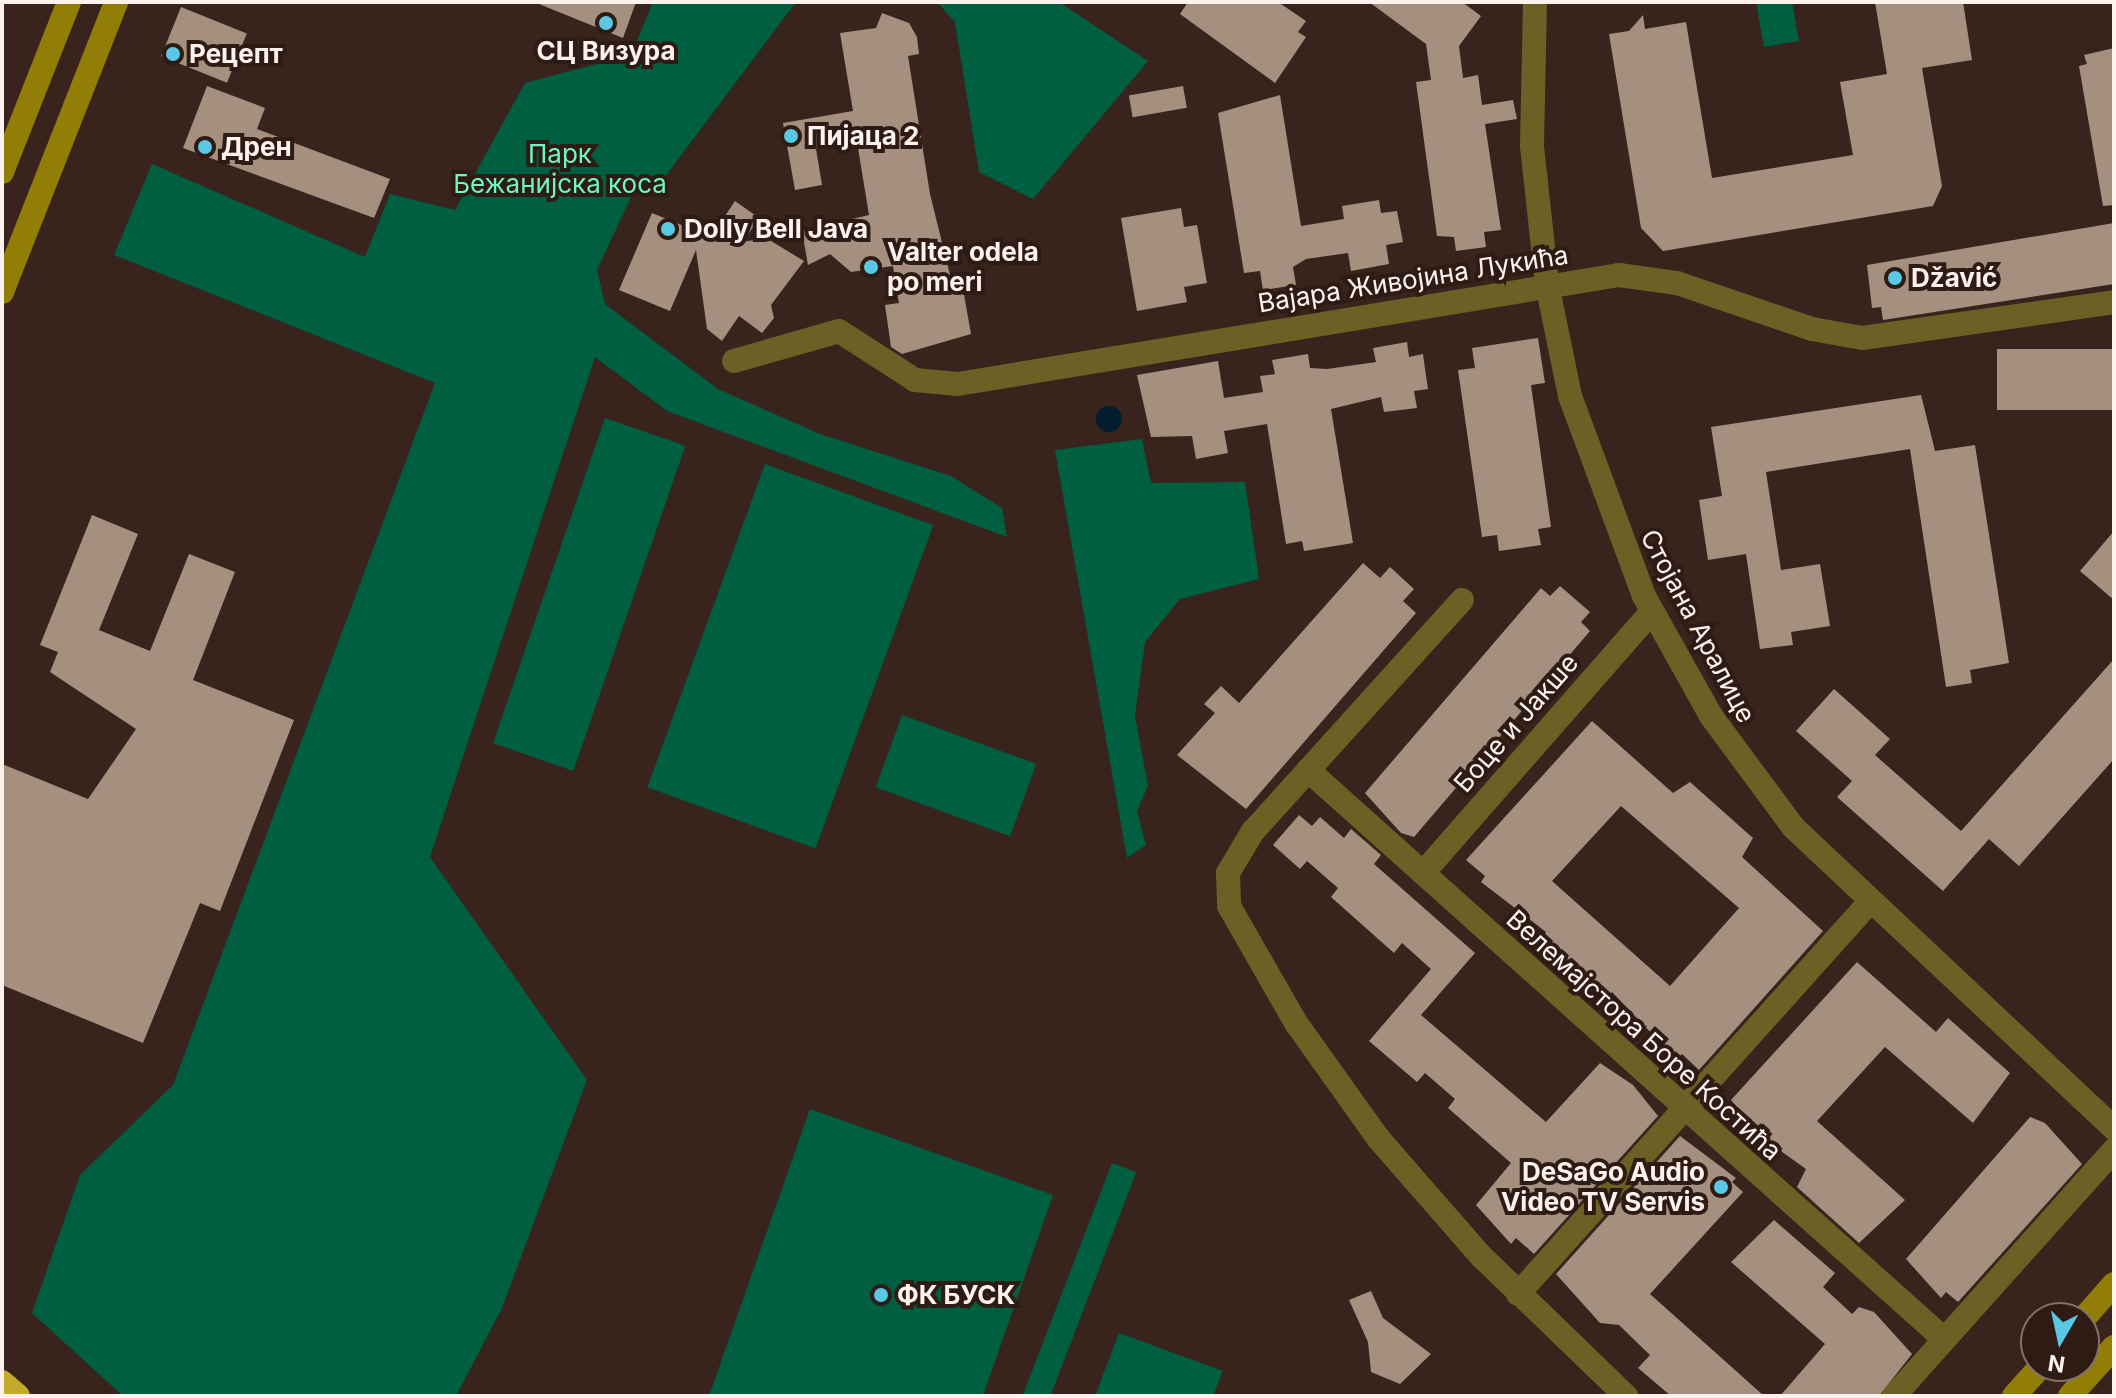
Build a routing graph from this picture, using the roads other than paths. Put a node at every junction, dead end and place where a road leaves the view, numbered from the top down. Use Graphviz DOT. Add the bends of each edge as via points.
graph roads {
  1 [pos="69,2"];
  2 [pos="116,2"];
  3 [pos="1535,2"];
  4 [pos="2,172"];
  5 [pos="1547,284"];
  6 [pos="2,292"];
  7 [pos="2114,302"];
  8 [pos="734,361"];
  9 [pos="1462,600"];
  10 [pos="1652,611"];
  11 [pos="1308,770"];
  12 [pos="1423,873"];
  13 [pos="1869,903"];
  14 [pos="1683,1111"];
  15 [pos="2114,1128"];
  16 [pos="2114,1150"];
  17 [pos="2114,1284"];
  18 [pos="1518,1294"];
  19 [pos="2098,1302"];
  20 [pos="1944,1339"];
  21 [pos="2114,1347"];
  22 [pos="2,1382"];
  23 [pos="18,1396"];
  24 [pos="1626,1396"];
  25 [pos="1894,1396"];
  26 [pos="2070,1396"];
  1 -- 4 [label="main road"];
  2 -- 6 [label="main road"];
  3 -- 5 [label="street, Стојана Аралице" via="1532,146"];
  5 -- 7 [label="street, Вајара Живојина Лукића" via="1657,279 1862,338"];
  5 -- 8 [label="street, Вајара Живојина Лукића" via="958,384 915,380 839,331"];
  5 -- 10 [label="street, Стојана Аралице" via="1579,422"];
  9 -- 11 [label="street"];
  10 -- 12 [label="street, Боце и Јакше"];
  10 -- 13 [label="street, Стојана Аралице" via="1764,794"];
  11 -- 12 [label="street, Велемајстора Боре Костића"];
  11 -- 18 [label="street" via="1241,847 1228,873 1229,906 1296,1023 1378,1138"];
  12 -- 14 [label="street, Велемајстора Боре Костића"];
  13 -- 14 [label="street"];
  13 -- 15 [label="street, Стојана Аралице"];
  14 -- 18 [label="street"];
  14 -- 20 [label="street, Велемајстора Боре Костића"];
  16 -- 20 [label="street"];
  17 -- 19 [label="main road"];
  18 -- 24 [label="street"];
  20 -- 25 [label="street"];
  21 -- 26 [label="main road"];
  22 -- 23 [label="highway"];
}
